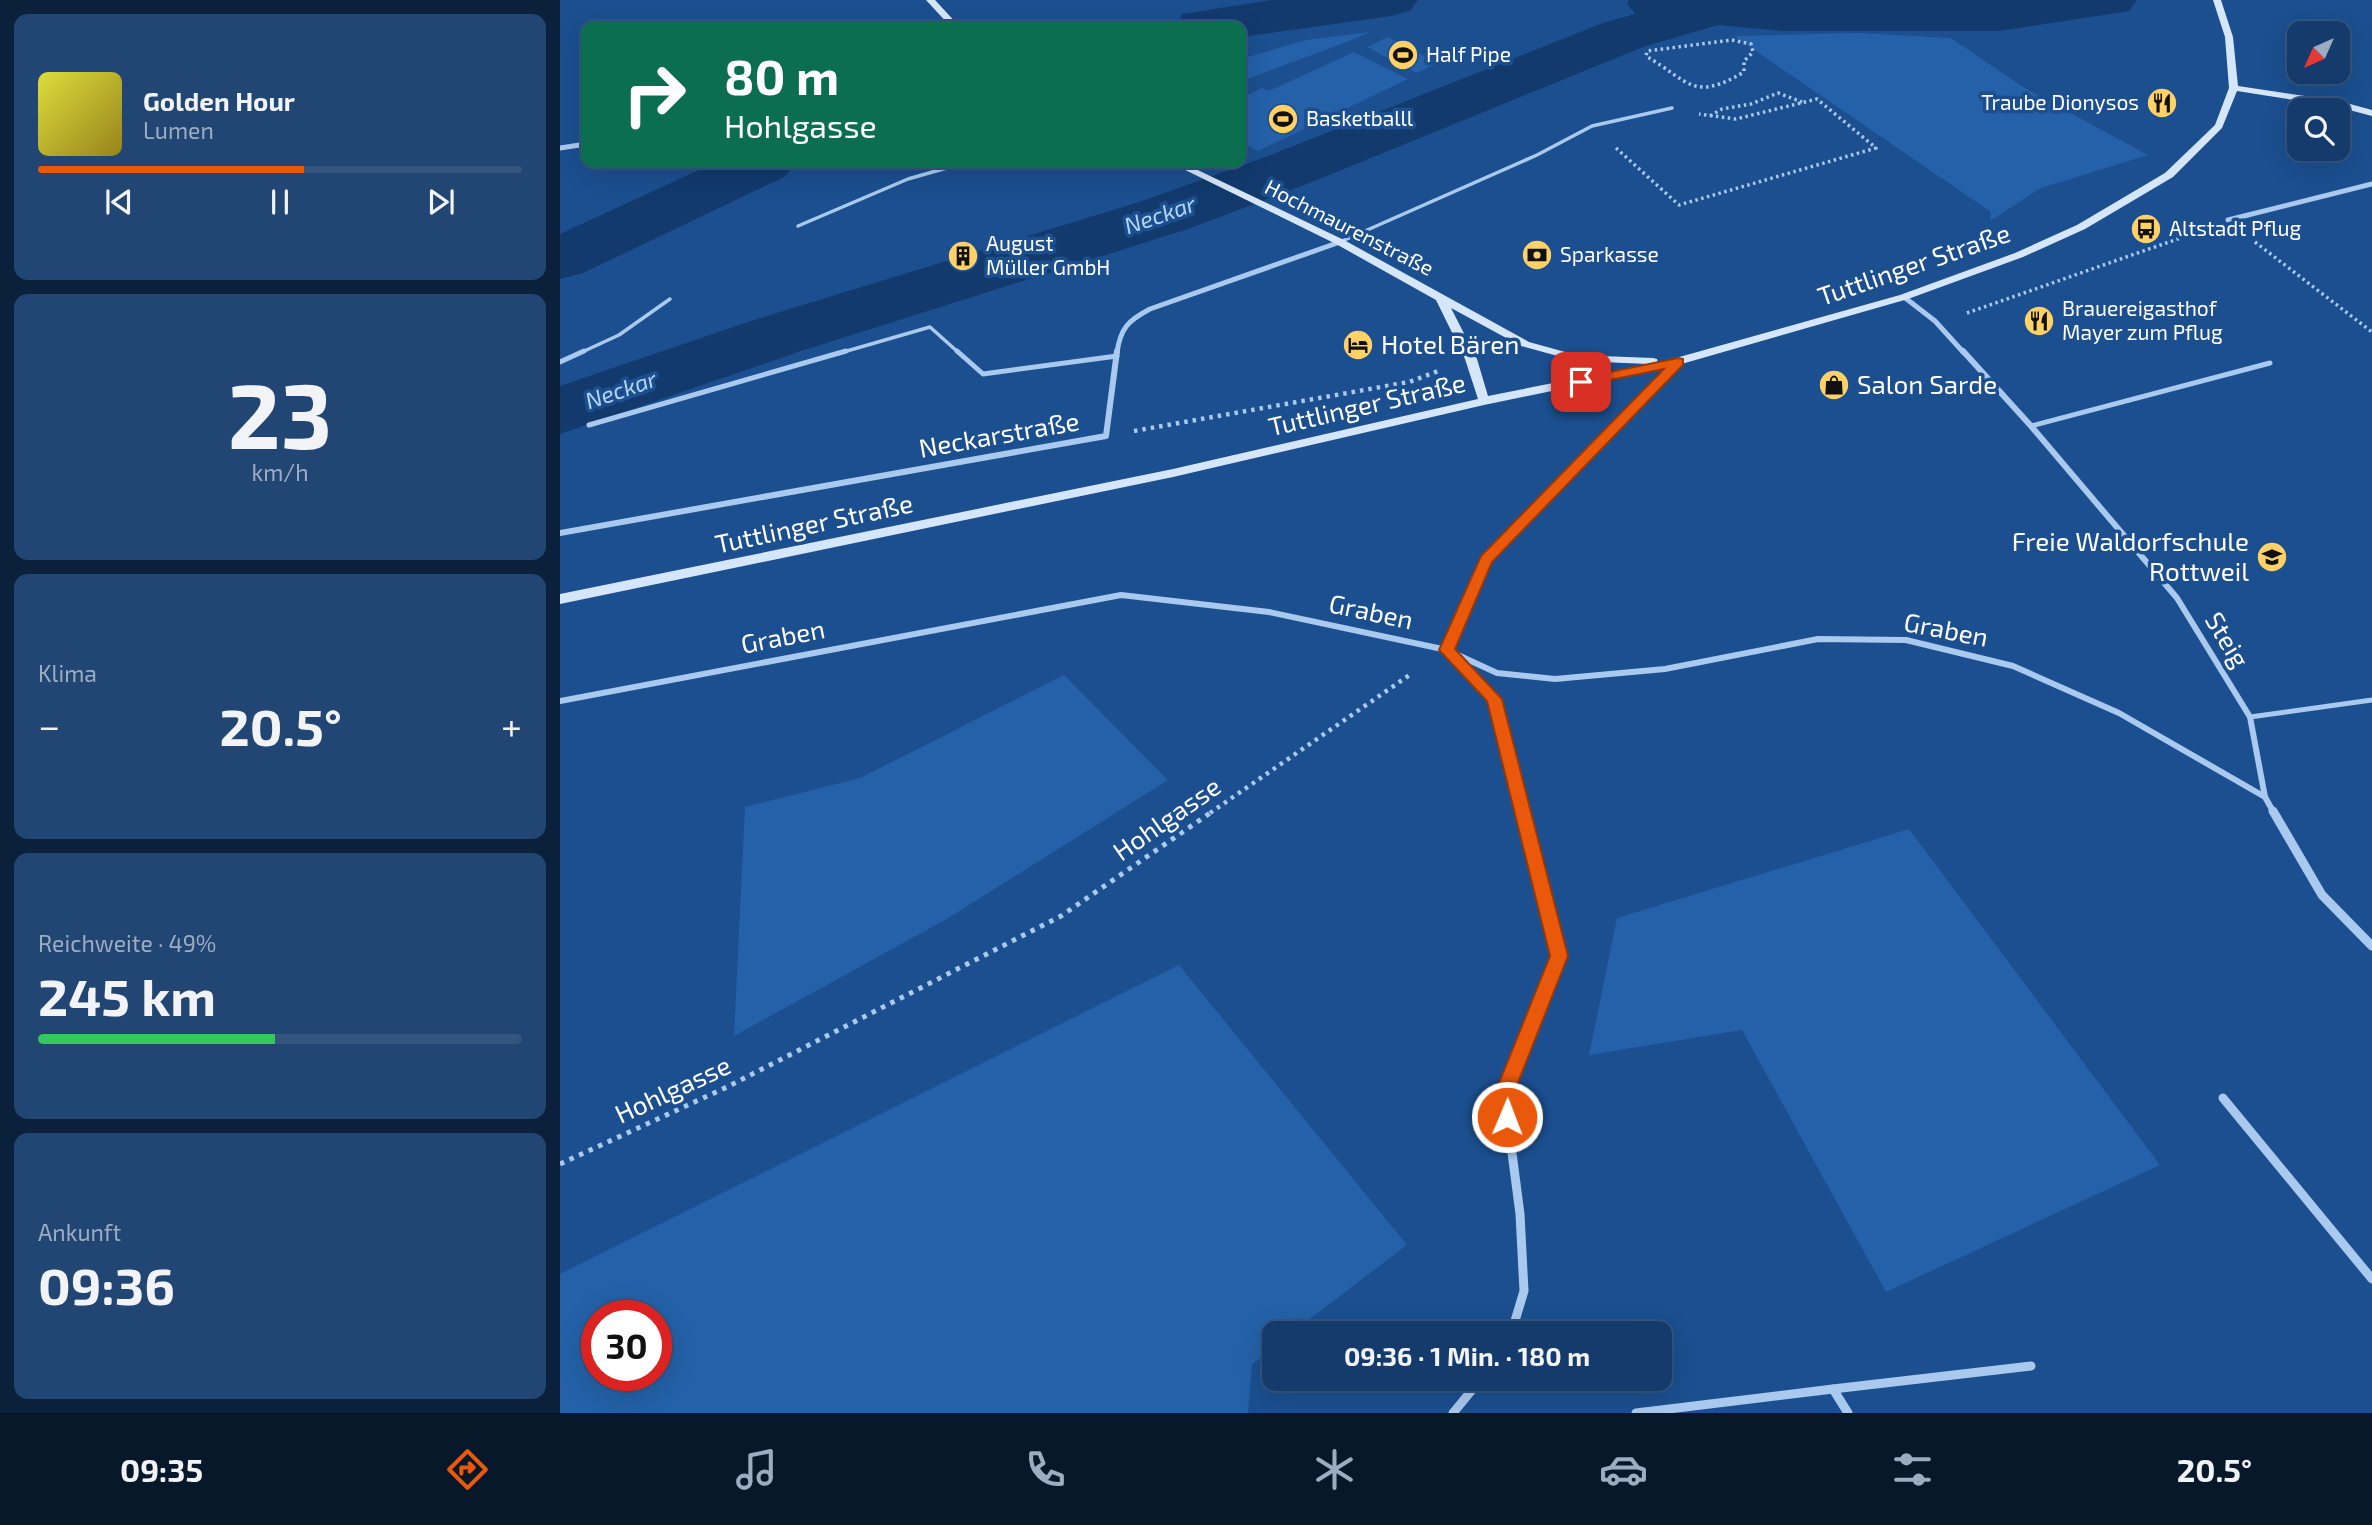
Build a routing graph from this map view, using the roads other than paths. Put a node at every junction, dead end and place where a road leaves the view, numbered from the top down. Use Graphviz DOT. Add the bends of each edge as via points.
graph roads {
  1 [pos="930,0"];
  2 [pos="2217,0"];
  3 [pos="950,21"];
  4 [pos="2234,88"];
  5 [pos="1672,107"];
  6 [pos="2372,113"];
  7 [pos="581,145"];
  8 [pos="560,148"];
  9 [pos="946,168"];
  10 [pos="1186,168"];
  11 [pos="2372,184"];
  12 [pos="2228,220"];
  13 [pos="798,226"];
  14 [pos="1340,242"];
  15 [pos="1904,297"];
  16 [pos="1441,298"];
  17 [pos="670,299"];
  18 [pos="1117,356"];
  19 [pos="560,362"];
  20 [pos="1678,362"];
  21 [pos="2270,363"];
  22 [pos="1484,401"];
  23 [pos="589,425"];
  24 [pos="2031,426"];
  25 [pos="560,533"];
  26 [pos="560,599"];
  27 [pos="1447,650"];
  28 [pos="2372,700"];
  29 [pos="560,701"];
  30 [pos="2250,717"];
  31 [pos="2265,797"];
  32 [pos="2372,946"];
  33 [pos="2224,1098"];
  34 [pos="2372,1279"];
  35 [pos="1515,1321"];
  36 [pos="2031,1366"];
  37 [pos="1833,1389"];
  38 [pos="1471,1391"];
  39 [pos="1452,1413"];
  40 [pos="1636,1413"];
  41 [pos="1848,1413"];
  1 -- 3 [label="street"];
  2 -- 4 [label="street, Tuttlinger Straße" via="2229,37"];
  4 -- 6 [label="street"];
  4 -- 15 [label="street, Tuttlinger Straße" via="2219,125 2169,174 2081,227"];
  5 -- 14 [label="lane" via="1592,126"];
  7 -- 8 [label="street"];
  9 -- 13 [label="lane" via="908,179"];
  10 -- 14 [label="street, Hochmaurenstraße"];
  11 -- 12 [label="street"];
  14 -- 16 [label="street, Hochmaurenstraße"];
  14 -- 18 [label="street, Neckarstraße" via="1150,309 1129,320 1119,336"];
  15 -- 20 [label="street, Tuttlinger Straße"];
  15 -- 24 [label="street, Steig" via="1935,321"];
  16 -- 20 [label="street" via="1525,344 1576,358"];
  16 -- 22 [label="street, Hochmaurenstraße" via="1471,359"];
  17 -- 19 [label="lane" via="619,335"];
  18 -- 23 [label="lane" via="983,374 930,327"];
  18 -- 25 [label="street, Neckarstraße" via="1106,436"];
  20 -- 22 [label="street, Tuttlinger Straße"];
  20 -- 27 [label="street" via="1486,559"];
  21 -- 24 [label="lane"];
  22 -- 26 [label="street, Tuttlinger Straße" via="1173,473"];
  24 -- 30 [label="street, Steig" via="2177,598"];
  27 -- 29 [label="street, Graben" via="1269,612 1121,595"];
  27 -- 31 [label="street, Graben" via="1497,673 1555,679 1665,669 1818,639 1906,640 2012,666 2119,713"];
  27 -- 35 [label="street" via="1494,699 1559,956 1504,1093 1520,1214 1524,1291"];
  28 -- 30 [label="lane"];
  30 -- 31 [label="street, Steig"];
  31 -- 32 [label="street, Steig" via="2322,895"];
  33 -- 34 [label="street"];
  36 -- 37 [label="street"];
  37 -- 40 [label="street"];
  37 -- 41 [label="street"];
  38 -- 39 [label="street"];
}
